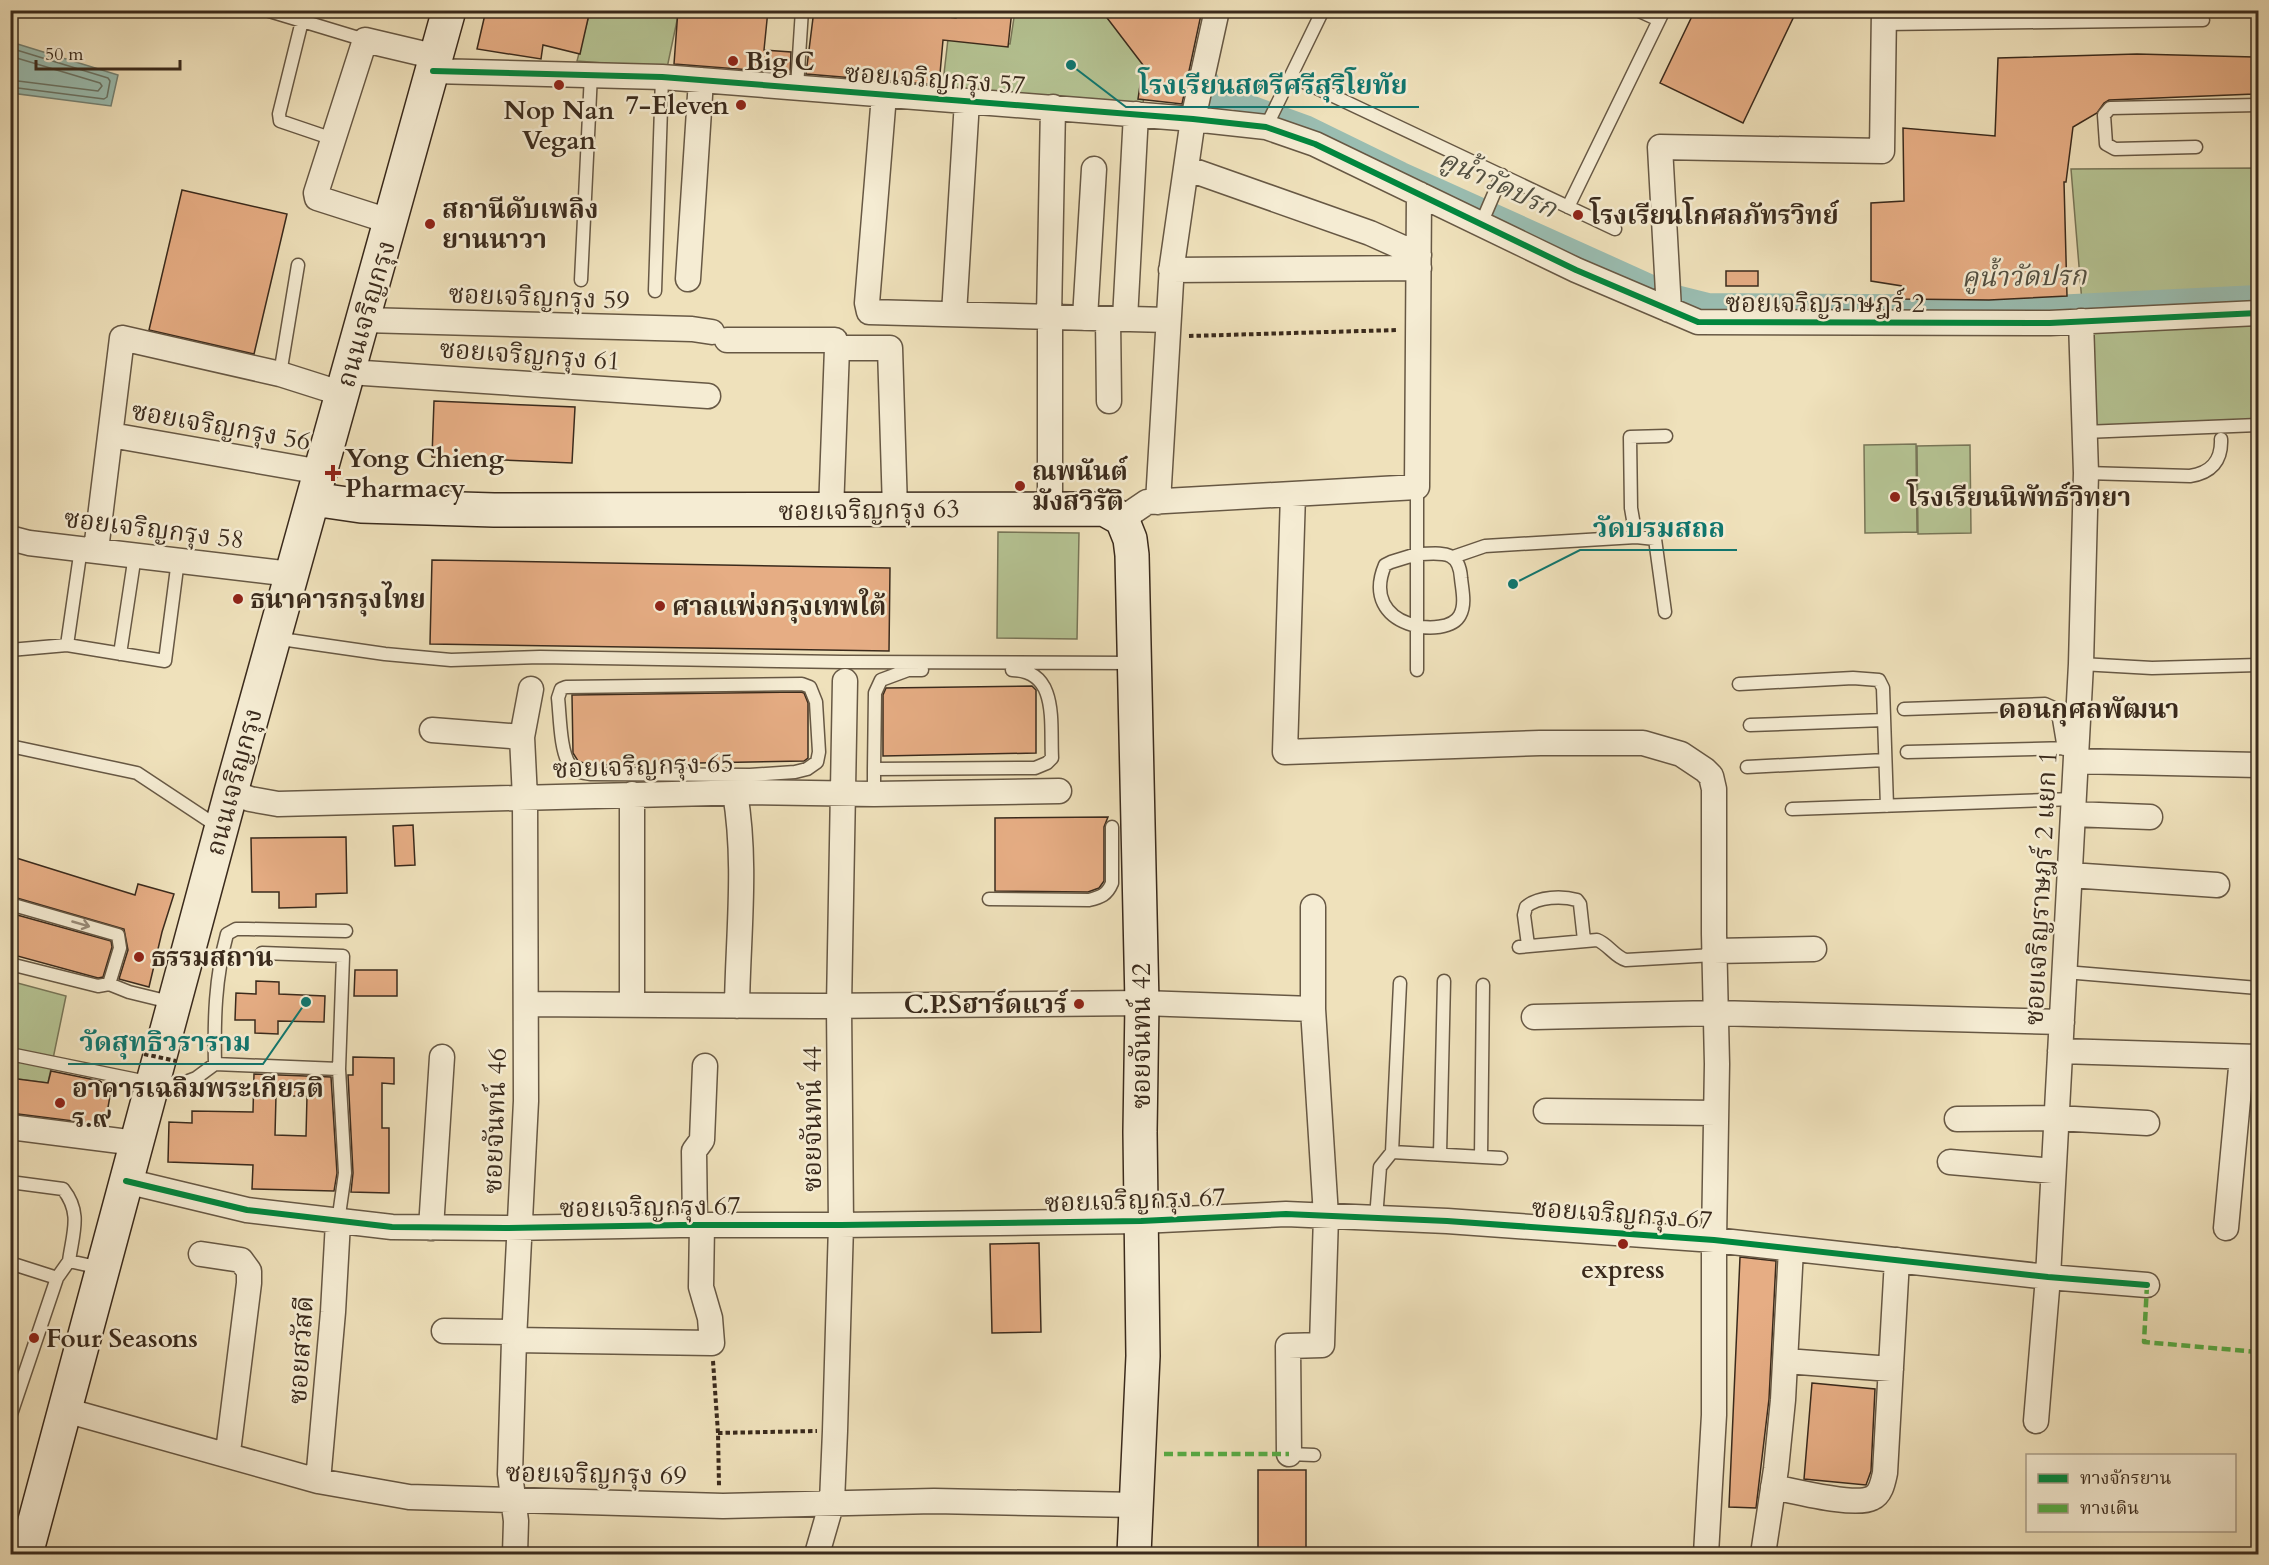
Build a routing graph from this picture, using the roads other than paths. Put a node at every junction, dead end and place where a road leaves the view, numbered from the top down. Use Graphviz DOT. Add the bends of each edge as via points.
graph roads {
  1 [pos="266,10"];
  2 [pos="449,10"];
  3 [pos="802,10"];
  4 [pos="1217,10"];
  5 [pos="1323,10"];
  6 [pos="1637,10"];
  7 [pos="1661,15"];
  8 [pos="1884,17"];
  9 [pos="2203,20"];
  10 [pos="302,21"];
  11 [pos="365,40"];
  12 [pos="435,64"];
  13 [pos="591,75"];
  14 [pos="1291,76"];
  15 [pos="662,77"];
  16 [pos="701,80"];
  17 [pos="797,87"];
  18 [pos="884,95"];
  19 [pos="967,101"];
  20 [pos="2259,105"];
  21 [pos="1053,107"];
  22 [pos="1136,114"];
  23 [pos="1193,119"];
  24 [pos="1270,119"];
  25 [pos="333,140"];
  26 [pos="2196,147"];
  27 [pos="1186,168"];
  28 [pos="1094,169"];
  29 [pos="1502,176"];
  30 [pos="1419,194"];
  31 [pos="1568,207"];
  32 [pos="1485,215"];
  33 [pos="392,222"];
  34 [pos="1615,228"];
  35 [pos="1419,261"];
  36 [pos="298,265"];
  37 [pos="1171,270"];
  38 [pos="688,279"];
  39 [pos="581,280"];
  40 [pos="655,291"];
  41 [pos="1668,297"];
  42 [pos="2259,313"];
  43 [pos="954,314"];
  44 [pos="1106,319"];
  45 [pos="364,320"];
  46 [pos="1050,320"];
  47 [pos="2081,321"];
  48 [pos="1167,328"];
  49 [pos="837,348"];
  50 [pos="280,374"];
  51 [pos="346,383"];
  52 [pos="708,396"];
  53 [pos="1109,401"];
  54 [pos="2259,425"];
  55 [pos="2084,432"];
  56 [pos="111,435"];
  57 [pos="1666,436"];
  58 [pos="2221,439"];
  59 [pos="2086,472"];
  60 [pos="317,485"];
  61 [pos="1417,487"];
  62 [pos="1293,494"];
  63 [pos="1158,501"];
  64 [pos="1050,508"];
  65 [pos="895,509"];
  66 [pos="831,511"];
  67 [pos="1122,519"];
  68 [pos="1636,537"];
  69 [pos="10,538"];
  70 [pos="89,549"];
  71 [pos="1417,554"];
  72 [pos="135,555"];
  73 [pos="1454,557"];
  74 [pos="178,560"];
  75 [pos="291,574"];
  76 [pos="1665,612"];
  77 [pos="1417,626"];
  78 [pos="274,638"];
  79 [pos="67,645"];
  80 [pos="10,650"];
  81 [pos="120,654"];
  82 [pos="1136,663"];
  83 [pos="2081,664"];
  84 [pos="2259,666"];
  85 [pos="1417,670"];
  86 [pos="845,681"];
  87 [pos="1739,684"];
  88 [pos="531,689"];
  89 [pos="1904,709"];
  90 [pos="1884,720"];
  91 [pos="1750,724"];
  92 [pos="432,730"];
  93 [pos="522,737"];
  94 [pos="10,746"];
  95 [pos="1907,752"];
  96 [pos="2072,753"];
  97 [pos="1885,760"];
  98 [pos="2259,765"];
  99 [pos="1747,767"];
  100 [pos="874,769"];
  101 [pos="745,786"];
  102 [pos="1059,791"];
  103 [pos="231,792"];
  104 [pos="844,792"];
  105 [pos="633,794"];
  106 [pos="874,794"];
  107 [pos="525,798"];
  108 [pos="1887,806"];
  109 [pos="2073,807"];
  110 [pos="1792,809"];
  111 [pos="2150,818"];
  112 [pos="1120,827"];
  113 [pos="221,829"];
  114 [pos="2070,875"];
  115 [pos="2217,885"];
  116 [pos="989,899"];
  117 [pos="10,904"];
  118 [pos="1313,907"];
  119 [pos="346,931"];
  120 [pos="1584,940"];
  121 [pos="1814,949"];
  122 [pos="262,953"];
  123 [pos="1714,953"];
  124 [pos="10,964"];
  125 [pos="2065,972"];
  126 [pos="1444,981"];
  127 [pos="1400,983"];
  128 [pos="109,984"];
  129 [pos="1483,985"];
  130 [pos="2259,988"];
  131 [pos="174,1003"];
  132 [pos="1142,1003"];
  133 [pos="526,1004"];
  134 [pos="632,1005"];
  135 [pos="737,1006"];
  136 [pos="839,1006"];
  137 [pos="1313,1009"];
  138 [pos="1716,1013"];
  139 [pos="1534,1017"];
  140 [pos="2062,1022"];
  141 [pos="2060,1051"];
  142 [pos="10,1054"];
  143 [pos="442,1057"];
  144 [pos="2250,1057"];
  145 [pos="215,1064"];
  146 [pos="705,1066"];
  147 [pos="148,1068"];
  148 [pos="339,1069"];
  149 [pos="1546,1111"];
  150 [pos="1716,1113"];
  151 [pos="2056,1118"];
  152 [pos="1957,1119"];
  153 [pos="2147,1124"];
  154 [pos="10,1127"];
  155 [pos="136,1143"];
  156 [pos="1392,1152"];
  157 [pos="1440,1154"];
  158 [pos="1481,1156"];
  159 [pos="1501,1158"];
  160 [pos="1950,1162"];
  161 [pos="2053,1171"];
  162 [pos="10,1182"];
  163 [pos="126,1182"];
  164 [pos="1326,1216"];
  165 [pos="1376,1218"];
  166 [pos="1141,1221"];
  167 [pos="338,1222"];
  168 [pos="698,1225"];
  169 [pos="841,1225"];
  170 [pos="520,1227"];
  171 [pos="430,1228"];
  172 [pos="2226,1228"];
  173 [pos="1714,1240"];
  174 [pos="1791,1249"];
  175 [pos="201,1254"];
  176 [pos="1898,1260"];
  177 [pos="69,1261"];
  178 [pos="10,1263"];
  179 [pos="102,1269"];
  180 [pos="2048,1277"];
  181 [pos="57,1278"];
  182 [pos="2147,1285"];
  183 [pos="444,1331"];
  184 [pos="514,1336"];
  185 [pos="1786,1361"];
  186 [pos="1891,1369"];
  187 [pos="65,1410"];
  188 [pos="10,1417"];
  189 [pos="2036,1421"];
  190 [pos="224,1454"];
  191 [pos="1289,1454"];
  192 [pos="1314,1455"];
  193 [pos="318,1481"];
  194 [pos="1773,1487"];
  195 [pos="512,1501"];
  196 [pos="832,1502"];
  197 [pos="1136,1505"];
  198 [pos="26,1554"];
  199 [pos="515,1554"];
  200 [pos="817,1554"];
  201 [pos="1134,1554"];
  202 [pos="1706,1554"];
  203 [pos="1762,1554"];
  1 -- 10 [label="lane"];
  2 -- 12 [label="street, ถนนเจริญกรุง"];
  3 -- 17 [label="lane"];
  4 -- 23 [label="street"];
  5 -- 14 [label="lane"];
  6 -- 7 [label="lane"];
  7 -- 31 [label="lane"];
  8 -- 9 [label="lane"];
  8 -- 41 [label="street" via="1882,151 1660,147"];
  10 -- 11 [label="lane"];
  10 -- 25 [label="lane" via="280,121"];
  11 -- 12 [label="street, ซอยเจริญกรุง 57"];
  11 -- 25 [label="street"];
  12 -- 13 [label="street, ซอยเจริญกรุง 57"];
  12 -- 33 [label="street, ถนนเจริญกรุง"];
  13 -- 15 [label="street, ซอยเจริญกรุง 57"];
  13 -- 39 [label="lane"];
  14 -- 24 [label="lane"];
  14 -- 29 [label="lane"];
  15 -- 16 [label="street, ซอยเจริญกรุง 57"];
  15 -- 40 [label="lane"];
  16 -- 17 [label="street, ซอยเจริญกรุง 57"];
  16 -- 38 [label="street"];
  17 -- 18 [label="street, ซอยเจริญกรุง 57"];
  18 -- 19 [label="street, ซอยเจริญกรุง 57"];
  18 -- 43 [label="street" via="869,312"];
  19 -- 21 [label="street, ซอยเจริญกรุง 57"];
  19 -- 43 [label="street"];
  20 -- 26 [label="lane" via="2110,108 2104,115 2106,144 2115,149"];
  21 -- 22 [label="street, ซอยเจริญกรุง 57"];
  21 -- 46 [label="street"];
  22 -- 23 [label="street, ซอยเจริญกรุง 57"];
  22 -- 44 [label="street"];
  23 -- 24 [label="street, ซอยเจริญกรุง 57"];
  23 -- 27 [label="street"];
  24 -- 30 [label="street, ซอยเจริญกรุง 57"];
  25 -- 33 [label="street" via="317,198"];
  27 -- 35 [label="street" via="1370,233"];
  27 -- 37 [label="street"];
  28 -- 44 [label="street"];
  29 -- 31 [label="lane"];
  29 -- 32 [label="lane"];
  30 -- 32 [label="street, ซอยเจริญราษฎร์ 2"];
  30 -- 35 [label="street"];
  31 -- 34 [label="lane"];
  32 -- 41 [label="street, ซอยเจริญราษฎร์ 2" via="1576,270"];
  33 -- 45 [label="street, ถนนเจริญกรุง"];
  35 -- 37 [label="street"];
  35 -- 61 [label="street"];
  36 -- 50 [label="lane"];
  37 -- 48 [label="street"];
  41 -- 47 [label="street, ซอยเจริญราษฎร์ 2" via="1698,322"];
  42 -- 47 [label="street, ซอยเจริญราษฎร์ 2"];
  43 -- 46 [label="street"];
  44 -- 46 [label="street"];
  44 -- 48 [label="street"];
  44 -- 53 [label="street"];
  45 -- 49 [label="street, ซอยเจริญกรุง 59" via="692,329 720,336 835,340"];
  45 -- 51 [label="street, ถนนเจริญกรุง"];
  46 -- 64 [label="street"];
  47 -- 55 [label="street, ซอยเจริญราษฎร์ 2 แยก 1"];
  48 -- 63 [label="street"];
  49 -- 65 [label="street" via="890,348"];
  49 -- 66 [label="street"];
  50 -- 51 [label="street, ซอยเจริญกรุง 61"];
  50 -- 56 [label="street, ซอยเจริญกรุง 61" via="122,338"];
  51 -- 52 [label="street, ซอยเจริญกรุง 61"];
  51 -- 60 [label="street, ถนนเจริญกรุง"];
  54 -- 55 [label="lane"];
  55 -- 59 [label="street, ซอยเจริญราษฎร์ 2 แยก 1"];
  56 -- 60 [label="street, ซอยเจริญกรุง 56"];
  56 -- 70 [label="street"];
  57 -- 68 [label="lane" via="1630,437 1630,508"];
  58 -- 59 [label="lane" via="2221,452 2213,466 2202,474"];
  59 -- 83 [label="street, ซอยเจริญราษฎร์ 2 แยก 1"];
  60 -- 66 [label="street, ซอยเจริญกรุง 63" via="361,506"];
  60 -- 75 [label="street, ถนนเจริญกรุง"];
  61 -- 62 [label="street"];
  61 -- 71 [label="lane"];
  62 -- 63 [label="street"];
  62 -- 123 [label="street" via="1285,752 1643,743 1681,754 1711,776 1714,789"];
  63 -- 67 [label="street" via="1147,502"];
  64 -- 65 [label="street, ซอยเจริญกรุง 63"];
  64 -- 67 [label="street, ซอยเจริญกรุง 63" via="1104,509"];
  65 -- 66 [label="street, ซอยเจริญกรุง 63"];
  67 -- 82 [label="street, ซอยจันทน์ 42" via="1132,555"];
  68 -- 73 [label="lane" via="1485,546"];
  68 -- 76 [label="lane" via="1655,539"];
  69 -- 70 [label="street, ซอยเจริญกรุง 58"];
  70 -- 72 [label="street, ซอยเจริญกรุง 58"];
  70 -- 79 [label="lane"];
  71 -- 73 [label="lane"];
  71 -- 77 [label="lane"];
  71 -- 77 [label="lane" via="1385,565 1381,589 1384,608 1391,616"];
  72 -- 74 [label="street, ซอยเจริญกรุง 58"];
  72 -- 81 [label="lane"];
  73 -- 77 [label="lane" via="1460,565 1461,614 1455,622 1443,626"];
  74 -- 75 [label="street, ซอยเจริญกรุง 58"];
  74 -- 81 [label="lane" via="165,661"];
  75 -- 78 [label="street, ถนนเจริญกรุง"];
  77 -- 85 [label="lane"];
  78 -- 82 [label="lane" via="451,660 540,657"];
  78 -- 103 [label="street, ถนนเจริญกรุง"];
  79 -- 80 [label="lane"];
  79 -- 81 [label="lane"];
  82 -- 112 [label="street, ซอยจันทน์ 42"];
  83 -- 84 [label="lane" via="2151,668"];
  83 -- 96 [label="street, ซอยเจริญราษฎร์ 2 แยก 1"];
  86 -- 104 [label="street, ซอยจันทน์ 44"];
  87 -- 90 [label="lane" via="1879,680"];
  88 -- 93 [label="street, ซอยจันทน์ 46"];
  89 -- 96 [label="lane" via="2045,704 2054,708"];
  90 -- 91 [label="lane"];
  90 -- 97 [label="lane"];
  92 -- 93 [label="street"];
  93 -- 107 [label="street, ซอยจันทน์ 46"];
  94 -- 113 [label="lane" via="137,773"];
  95 -- 96 [label="lane"];
  96 -- 98 [label="street"];
  96 -- 109 [label="street, ซอยเจริญราษฎร์ 2 แยก 1"];
  97 -- 99 [label="lane"];
  97 -- 108 [label="lane"];
  100 -- 100 [label="lane" via="875,693 881,680 894,673 1025,670 1044,684 1049,699 1052,758 1047,763 1035,768"];
  100 -- 106 [label="lane"];
  101 -- 101 [label="lane" via="579,772 570,766 565,755 559,694 566,687 810,687 816,702 817,762 807,769"];
  101 -- 104 [label="street, ซอยเจริญกรุง 65"];
  101 -- 105 [label="street, ซอยเจริญกรุง 65"];
  101 -- 135 [label="street"];
  102 -- 106 [label="street, ซอยเจริญกรุง 65"];
  103 -- 107 [label="street, ซอยเจริญกรุง 65" via="250,800 278,804"];
  103 -- 113 [label="street, ถนนเจริญกรุง"];
  104 -- 106 [label="street, ซอยเจริญกรุง 65"];
  104 -- 136 [label="street, ซอยจันทน์ 44"];
  105 -- 107 [label="street, ซอยเจริญกรุง 65"];
  105 -- 134 [label="street"];
  107 -- 133 [label="street, ซอยจันทน์ 46"];
  108 -- 109 [label="lane"];
  108 -- 110 [label="lane"];
  109 -- 111 [label="street"];
  109 -- 114 [label="street, ซอยเจริญราษฎร์ 2 แยก 1"];
  112 -- 116 [label="lane" via="1112,883 1100,897"];
  112 -- 132 [label="street, ซอยจันทน์ 42"];
  113 -- 131 [label="street, ถนนเจริญกรุง"];
  114 -- 115 [label="street"];
  114 -- 125 [label="street, ซอยเจริญราษฎร์ 2 แยก 1"];
  117 -- 128 [label="lane, one-way" via="118,935 120,948"];
  118 -- 137 [label="street"];
  119 -- 145 [label="lane" via="236,929 227,934 216,986"];
  120 -- 120 [label="lane" via="1577,900 1541,899 1526,907 1523,946"];
  120 -- 123 [label="lane" via="1605,943 1626,960"];
  121 -- 123 [label="street"];
  122 -- 148 [label="lane" via="343,956"];
  123 -- 138 [label="street"];
  124 -- 128 [label="lane" via="98,986"];
  125 -- 130 [label="lane"];
  125 -- 140 [label="street, ซอยเจริญราษฎร์ 2 แยก 1"];
  126 -- 157 [label="lane"];
  127 -- 156 [label="lane"];
  128 -- 131 [label="lane"];
  129 -- 158 [label="lane"];
  131 -- 147 [label="street, ถนนเจริญกรุง"];
  132 -- 136 [label="street"];
  132 -- 137 [label="street"];
  132 -- 166 [label="street, ซอยจันทน์ 42"];
  133 -- 134 [label="street"];
  133 -- 170 [label="street, ซอยจันทน์ 46"];
  134 -- 135 [label="street"];
  135 -- 136 [label="street"];
  136 -- 169 [label="street, ซอยจันทน์ 44"];
  137 -- 164 [label="street"];
  138 -- 139 [label="street"];
  138 -- 140 [label="street"];
  138 -- 150 [label="street"];
  140 -- 141 [label="street, ซอยเจริญราษฎร์ 2 แยก 1"];
  141 -- 144 [label="street"];
  141 -- 151 [label="street, ซอยเจริญราษฎร์ 2 แยก 1"];
  142 -- 147 [label="lane"];
  143 -- 171 [label="street"];
  144 -- 172 [label="street"];
  145 -- 147 [label="lane" via="183,1083"];
  145 -- 148 [label="lane"];
  146 -- 168 [label="street" via="702,1140 694,1151"];
  147 -- 155 [label="street, ถนนเจริญกรุง"];
  148 -- 167 [label="lane" via="345,1173"];
  149 -- 150 [label="street"];
  150 -- 173 [label="street"];
  151 -- 152 [label="street"];
  151 -- 153 [label="street"];
  151 -- 161 [label="street, ซอยเจริญราษฎร์ 2 แยก 1"];
  154 -- 155 [label="street"];
  155 -- 163 [label="street, ถนนเจริญกรุง"];
  156 -- 157 [label="lane"];
  156 -- 165 [label="lane" via="1380,1167"];
  157 -- 158 [label="lane"];
  158 -- 159 [label="lane"];
  160 -- 161 [label="street"];
  161 -- 180 [label="street, ซอยเจริญราษฎร์ 2 แยก 1"];
  162 -- 177 [label="lane" via="63,1189 72,1200 76,1215"];
  163 -- 167 [label="street, ซอยเจริญกรุง 67" via="247,1210"];
  163 -- 179 [label="street, ถนนเจริญกรุง"];
  164 -- 165 [label="street, ซอยเจริญกรุง 67"];
  164 -- 166 [label="street, ซอยเจริญกรุง 67" via="1286,1214"];
  164 -- 191 [label="street" via="1322,1345 1288,1346"];
  165 -- 173 [label="street, ซอยเจริญกรุง 67"];
  166 -- 169 [label="street, ซอยเจริญกรุง 67"];
  166 -- 197 [label="street, ซอยจันทน์ 42" via="1143,1356"];
  167 -- 171 [label="street, ซอยเจริญกรุง 67"];
  167 -- 193 [label="street, ซอยสวัสดี"];
  168 -- 169 [label="street, ซอยเจริญกรุง 67"];
  168 -- 170 [label="street, ซอยเจริญกรุง 67"];
  168 -- 184 [label="street" via="701,1287 712,1342"];
  169 -- 196 [label="street, ซอยจันทน์ 44"];
  170 -- 171 [label="street, ซอยเจริญกรุง 67"];
  170 -- 184 [label="street, ซอยจันทน์ 46"];
  173 -- 174 [label="street, ซอยเจริญกรุง 67"];
  173 -- 202 [label="street" via="1714,1415"];
  174 -- 176 [label="street, ซอยเจริญกรุง 67"];
  174 -- 185 [label="street"];
  175 -- 190 [label="street" via="241,1260 249,1271"];
  176 -- 180 [label="street, ซอยเจริญกรุง 67"];
  176 -- 186 [label="street"];
  177 -- 179 [label="lane"];
  177 -- 181 [label="lane"];
  178 -- 181 [label="lane"];
  179 -- 187 [label="street, ถนนเจริญกรุง"];
  180 -- 182 [label="street, ซอยเจริญกรุง 67"];
  180 -- 189 [label="street, ซอยเจริญราษฎร์ 2 แยก 1"];
  181 -- 188 [label="lane"];
  183 -- 184 [label="street"];
  184 -- 195 [label="street, ซอยจันทน์ 46"];
  185 -- 186 [label="street"];
  185 -- 194 [label="street"];
  186 -- 194 [label="street" via="1885,1473 1882,1487 1874,1497 1860,1502"];
  187 -- 190 [label="street, ซอยเจริญกรุง 69"];
  187 -- 198 [label="street, ถนนเจริญกรุง"];
  190 -- 193 [label="street, ซอยเจริญกรุง 69"];
  191 -- 192 [label="lane"];
  193 -- 195 [label="street, ซอยเจริญกรุง 69" via="409,1497"];
  194 -- 203 [label="street"];
  195 -- 196 [label="street, ซอยเจริญกรุง 69" via="723,1506"];
  195 -- 199 [label="street, ซอยจันทน์ 46"];
  196 -- 197 [label="street, ซอยเจริญกรุง 69"];
  196 -- 200 [label="street, ซอยจันทน์ 44"];
  197 -- 201 [label="street, ซอยจันทน์ 42"];
}
